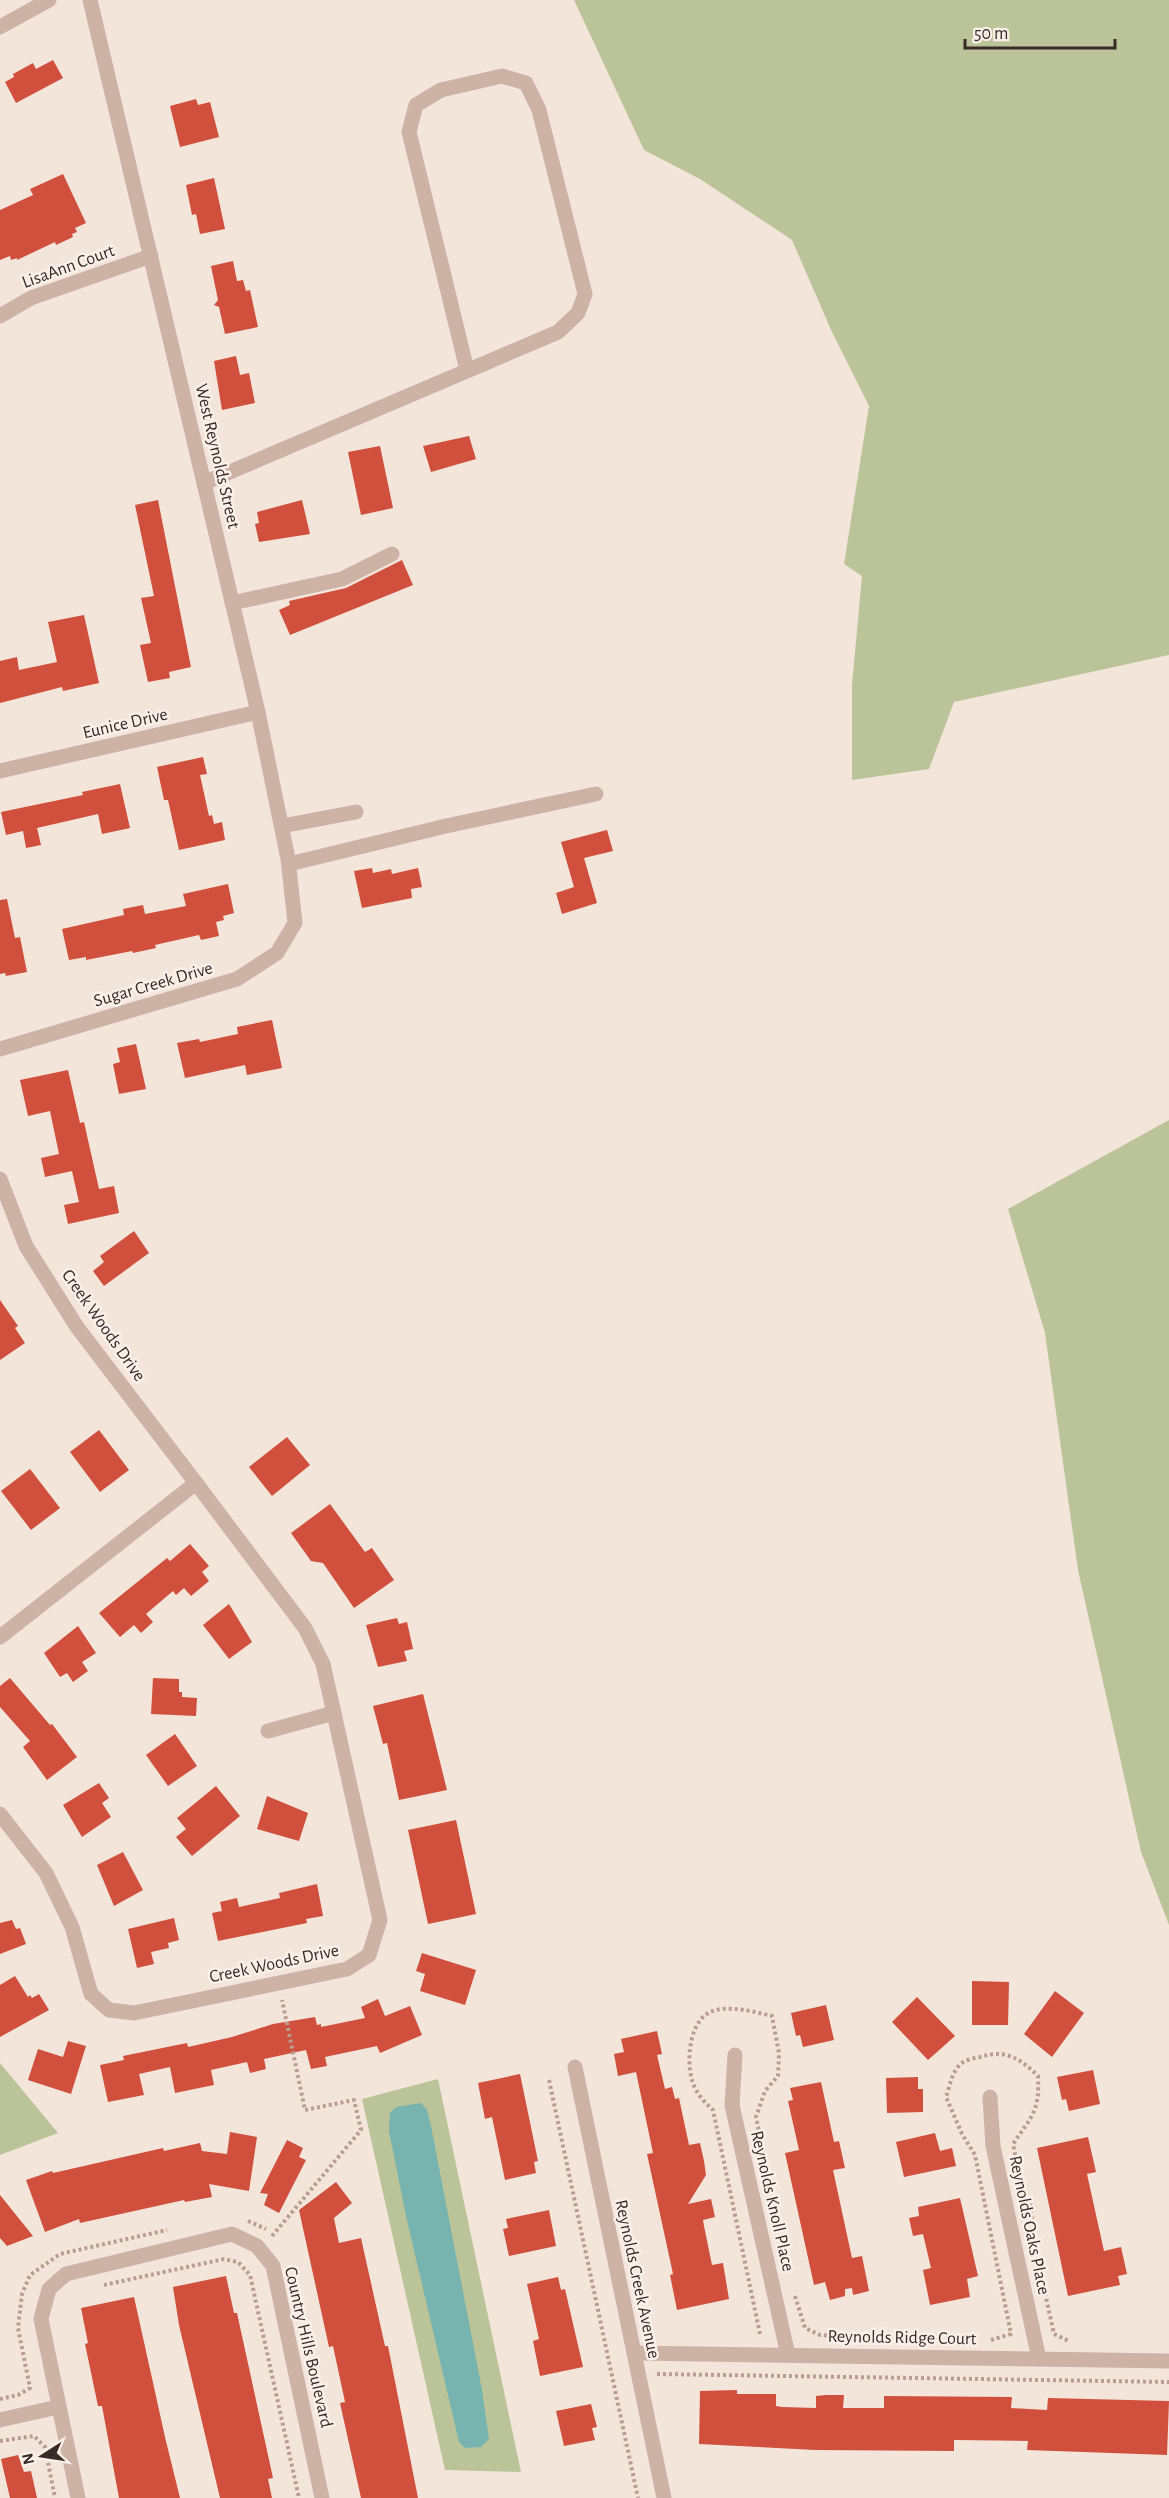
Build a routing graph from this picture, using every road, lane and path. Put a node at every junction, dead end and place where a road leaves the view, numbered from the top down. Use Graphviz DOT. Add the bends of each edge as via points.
graph roads {
  1 [pos="49,0"];
  2 [pos="90,0"];
  3 [pos="0,27"];
  4 [pos="151,256"];
  5 [pos="0,316"];
  6 [pos="467,370"];
  7 [pos="204,483"];
  8 [pos="392,554"];
  9 [pos="232,603"];
  10 [pos="258,712"];
  11 [pos="0,771"];
  12 [pos="596,794"];
  13 [pos="356,812"];
  14 [pos="282,826"];
  15 [pos="289,864"];
  16 [pos="295,923"];
  17 [pos="0,1049"];
  18 [pos="0,1179"];
  19 [pos="196,1483"];
  20 [pos="0,1637"];
  21 [pos="334,1713"];
  22 [pos="268,1731"];
  23 [pos="0,1814"];
  24 [pos="280,1993"];
  25 [pos="735,2055"];
  26 [pos="575,2067"];
  27 [pos="549,2080"];
  28 [pos="990,2097"];
  29 [pos="772,2194"];
  30 [pos="238,2220"];
  31 [pos="176,2228"];
  32 [pos="272,2236"];
  33 [pos="278,2243"];
  34 [pos="1036,2256"];
  35 [pos="1042,2285"];
  36 [pos="99,2286"];
  37 [pos="793,2290"];
  38 [pos="760,2334"];
  39 [pos="858,2337"];
  40 [pos="984,2340"];
  41 [pos="1080,2342"];
  42 [pos="634,2353"];
  43 [pos="788,2355"];
  44 [pos="1039,2359"];
  45 [pos="1169,2361"];
  46 [pos="657,2374"];
  47 [pos="1169,2382"];
  48 [pos="0,2399"];
  49 [pos="58,2407"];
  50 [pos="0,2420"];
  51 [pos="0,2441"];
  52 [pos="55,2498"];
  53 [pos="78,2498"];
  54 [pos="299,2498"];
  55 [pos="322,2498"];
  56 [pos="638,2498"];
  57 [pos="664,2498"];
  1 -- 3 [label="street"];
  2 -- 4 [label="street, West Reynolds Street"];
  4 -- 5 [label="street, LisaAnn Court" via="31,298"];
  4 -- 7 [label="street, West Reynolds Street"];
  6 -- 6 [label="street" via="558,332 578,314 585,294 539,110 526,83 502,75 441,90 416,105 409,132"];
  6 -- 7 [label="street"];
  7 -- 9 [label="street, West Reynolds Street"];
  8 -- 9 [label="street" via="342,579"];
  9 -- 10 [label="street, West Reynolds Street"];
  10 -- 11 [label="street, Eunice Drive"];
  10 -- 14 [label="street, West Reynolds Street"];
  12 -- 15 [label="street"];
  13 -- 14 [label="street"];
  14 -- 15 [label="street, West Reynolds Street"];
  15 -- 16 [label="street, West Reynolds Street"];
  16 -- 17 [label="street, Sugar Creek Drive" via="277,953 237,979"];
  18 -- 19 [label="street, Creek Woods Drive" via="26,1246 77,1327"];
  19 -- 20 [label="street"];
  19 -- 21 [label="street, Creek Woods Drive" via="305,1628 323,1664"];
  21 -- 22 [label="street"];
  21 -- 23 [label="street, Creek Woods Drive" via="380,1920 369,1955 347,1969 134,2013 109,2010 91,1994 72,1927 46,1873"];
  24 -- 32 [label="path" via="305,2110 354,2100 361,2130"];
  25 -- 43 [label="street, Reynolds Knoll Place" via="732,2105"];
  26 -- 42 [label="street, Reynolds Creek Avenue"];
  27 -- 56 [label="path"];
  28 -- 44 [label="street, Reynolds Oaks Place" via="993,2146"];
  29 -- 38 [label="path" via="756,2118 765,2091 778,2076 779,2053 772,2016 734,2009 713,2010 698,2024 688,2060 692,2081 701,2099 713,2110"];
  30 -- 32 [label="path" via="255,2222"];
  31 -- 48 [label="path" via="60,2254 30,2275 22,2294 18,2328 30,2388"];
  32 -- 33 [label="path"];
  34 -- 40 [label="path" via="1030,2203 1013,2144 1031,2122 1039,2094 1038,2076 1013,2056 990,2054 962,2063 946,2097 975,2156 1011,2334"];
  35 -- 41 [label="path" via="1054,2334"];
  36 -- 54 [label="path" via="225,2259 238,2262 250,2275"];
  37 -- 39 [label="path" via="805,2328 820,2335"];
  42 -- 43 [label="street, Reynolds Ridge Court"];
  42 -- 57 [label="street, Reynolds Creek Avenue"];
  43 -- 44 [label="street, Reynolds Ridge Court"];
  44 -- 45 [label="street, Reynolds Ridge Court"];
  46 -- 47 [label="path"];
  49 -- 50 [label="street"];
  49 -- 53 [label="street, Country Hills Boulevard"];
  49 -- 55 [label="street, Country Hills Boulevard" via="41,2319 49,2289 66,2274 232,2234 257,2246 273,2266"];
  51 -- 52 [label="path" via="34,2436 45,2446"];
}
